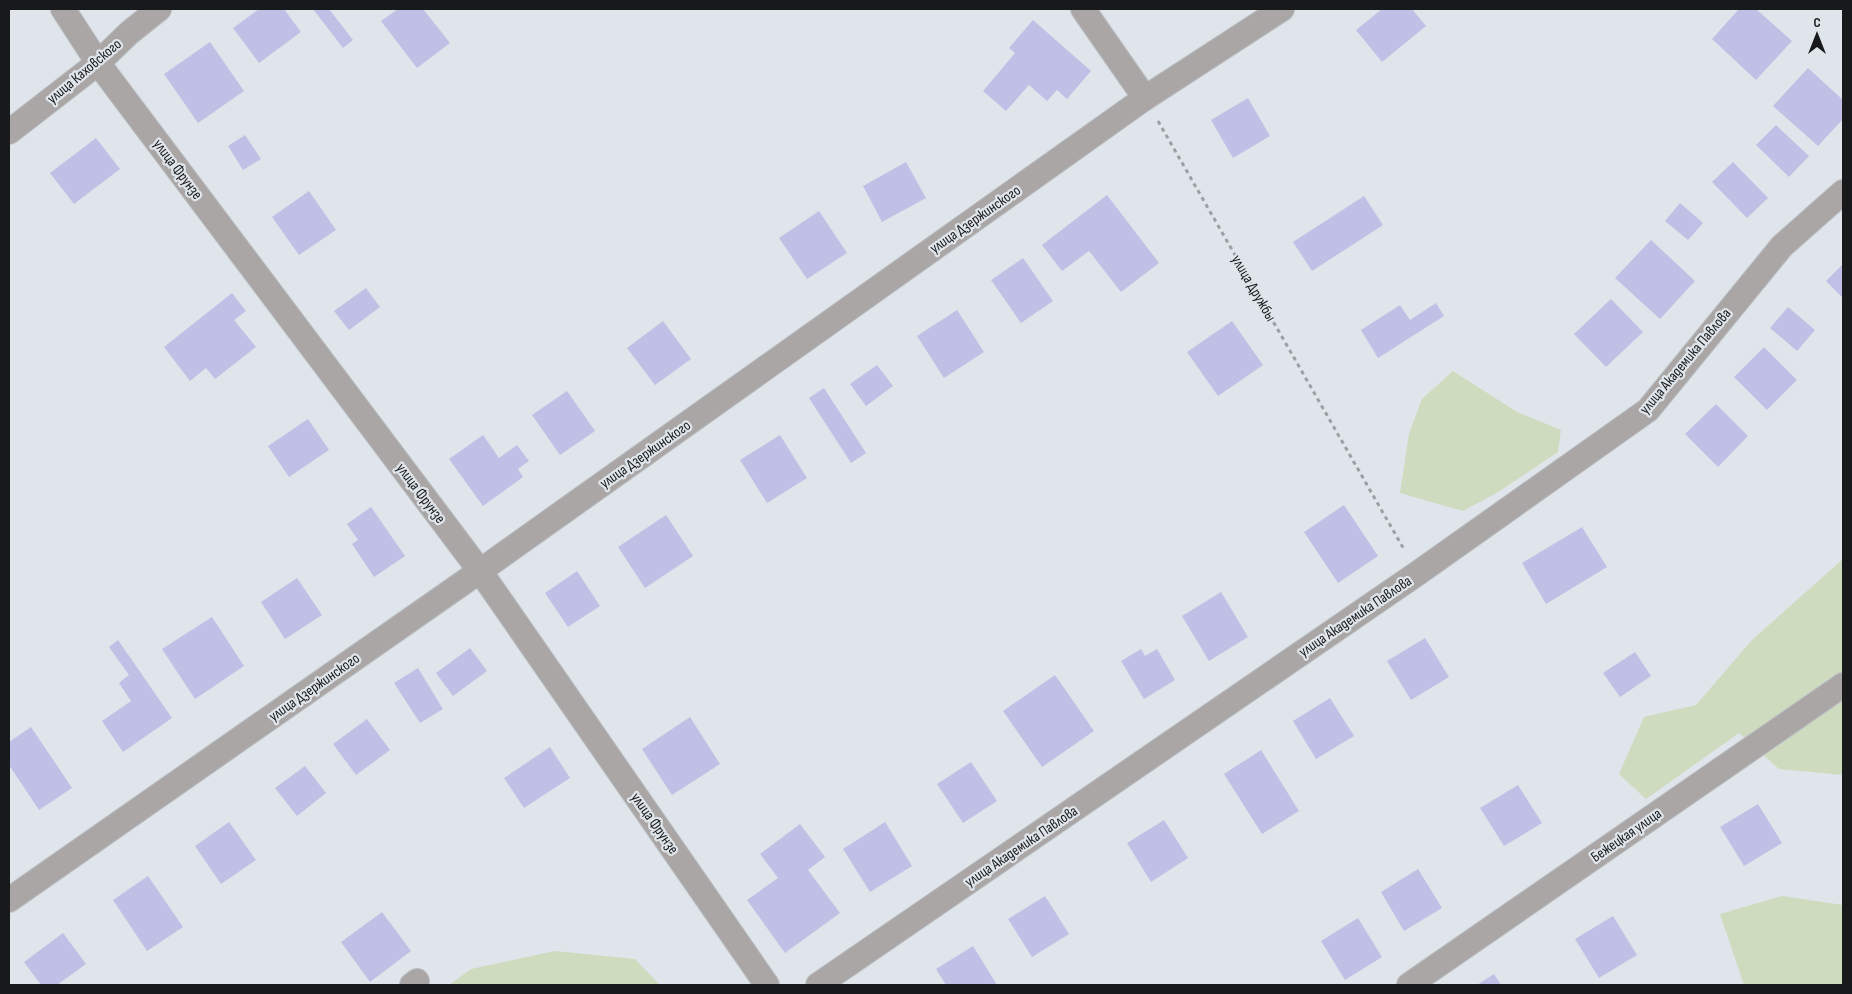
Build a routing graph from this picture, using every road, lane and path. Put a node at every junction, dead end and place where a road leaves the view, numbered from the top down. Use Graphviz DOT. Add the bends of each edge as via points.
graph roads {
  1 [pos="63,9"];
  2 [pos="160,9"];
  3 [pos="1282,9"];
  4 [pos="1086,10"];
  5 [pos="98,63"];
  6 [pos="1145,98"];
  7 [pos="9,132"];
  8 [pos="1843,192"];
  9 [pos="480,571"];
  10 [pos="1418,573"];
  11 [pos="1843,685"];
  12 [pos="9,900"];
  13 [pos="767,985"];
  14 [pos="818,985"];
  15 [pos="1409,985"];
  1 -- 5 [label="street, улица Фрунзе"];
  2 -- 5 [label="street, улица Каховского"];
  3 -- 6 [label="street, улица Дзержинского"];
  4 -- 6 [label="street"];
  5 -- 7 [label="street, улица Каховского"];
  5 -- 9 [label="street, улица Фрунзе"];
  6 -- 9 [label="street, улица Дзержинского"];
  6 -- 10 [label="path, улица Дружбы"];
  8 -- 10 [label="street, улица Академика Павлова" via="1782,246 1648,410"];
  9 -- 12 [label="street, улица Дзержинского"];
  9 -- 13 [label="street, улица Фрунзе"];
  10 -- 14 [label="street, улица Академика Павлова"];
  11 -- 15 [label="street, Бежецкая улица"];
}
